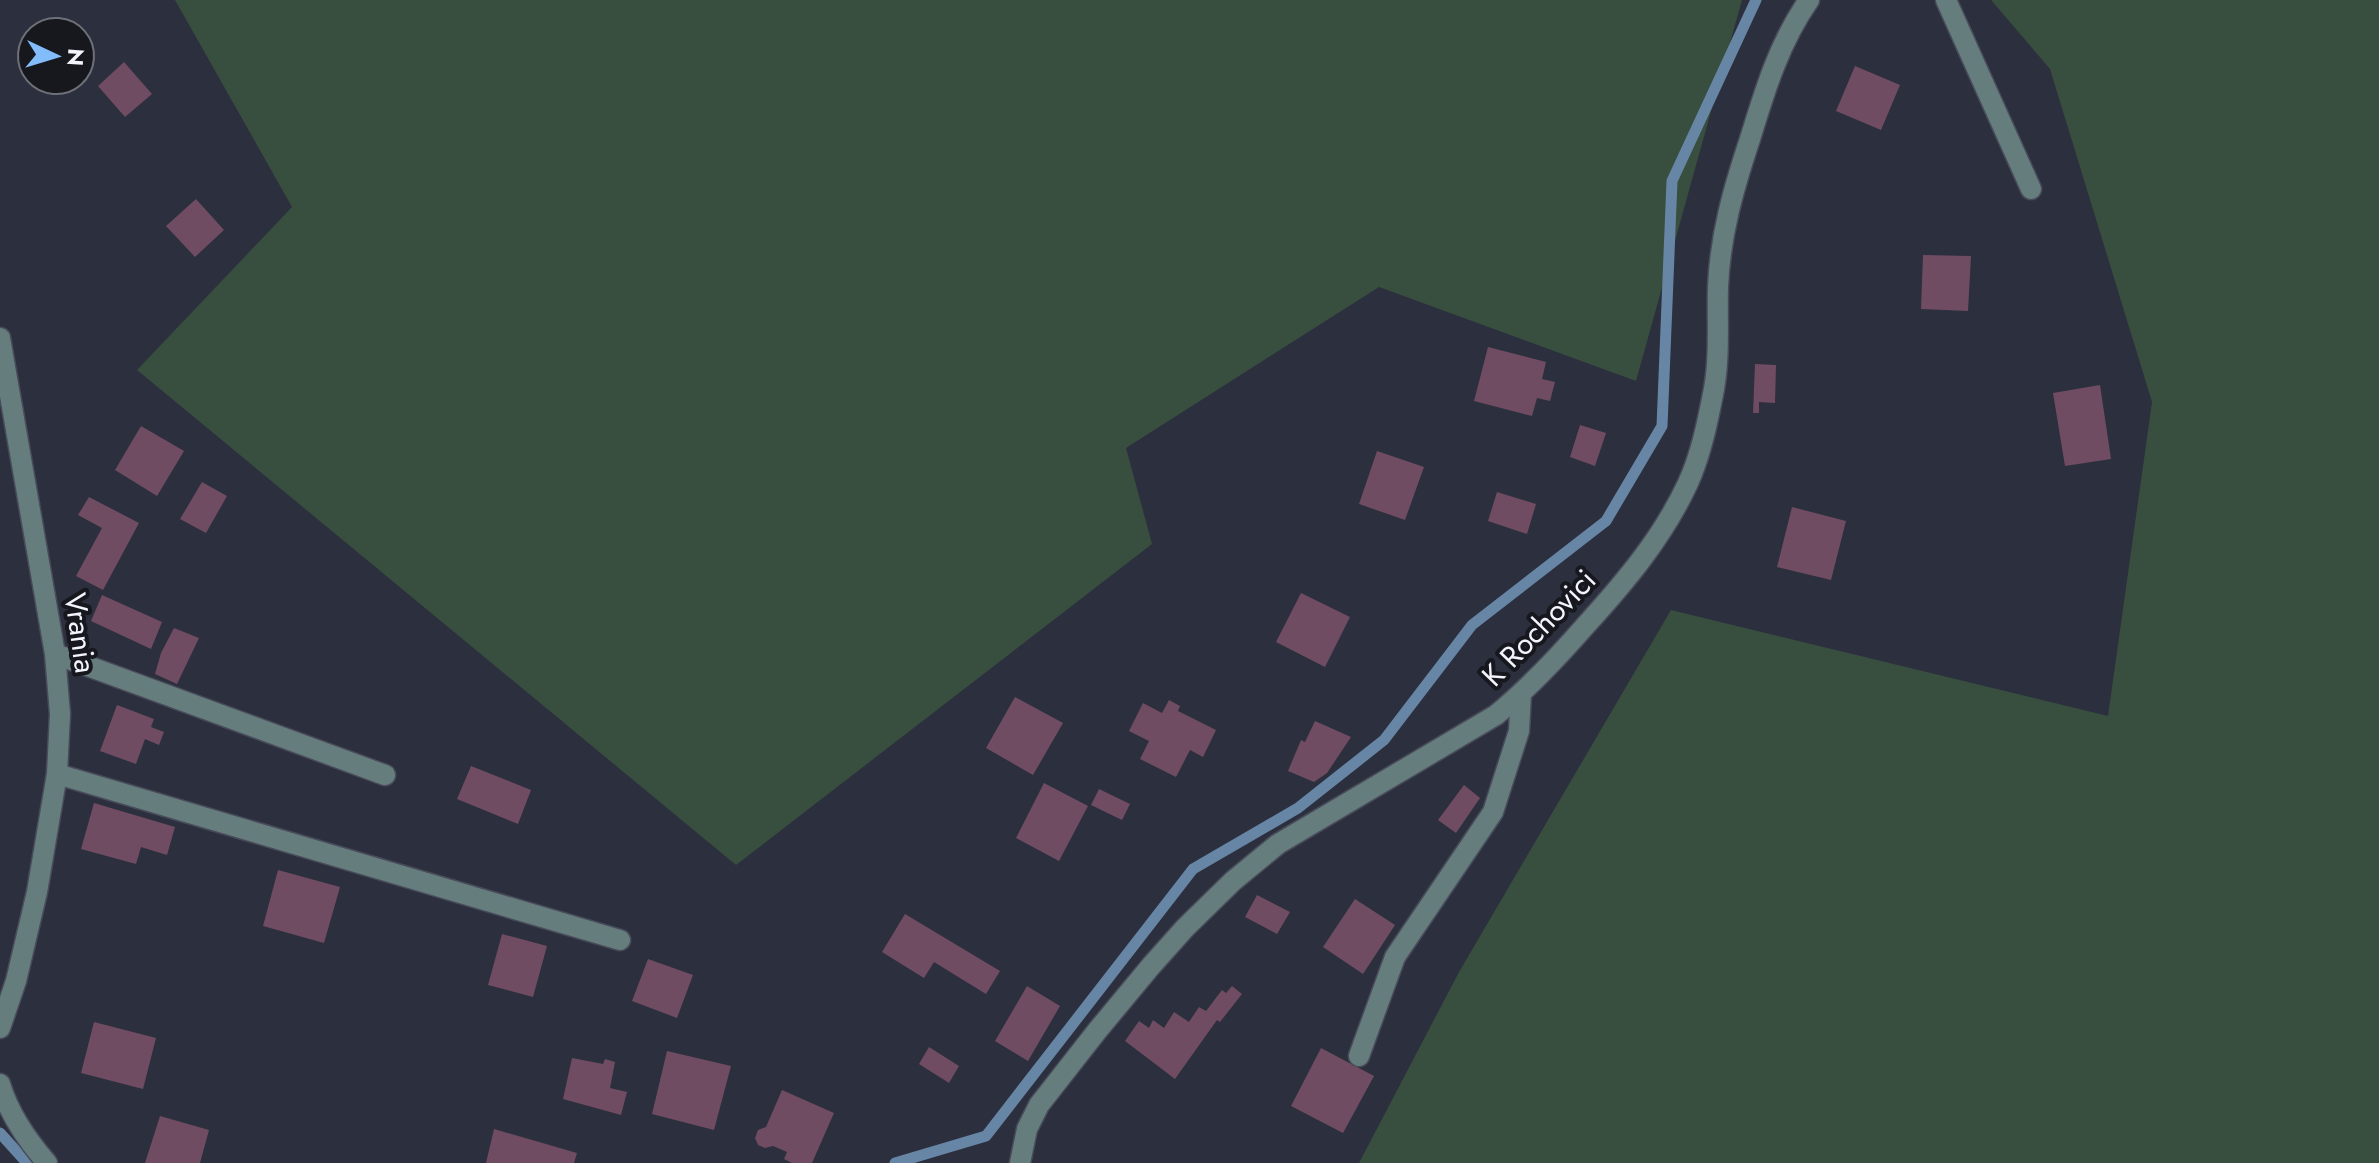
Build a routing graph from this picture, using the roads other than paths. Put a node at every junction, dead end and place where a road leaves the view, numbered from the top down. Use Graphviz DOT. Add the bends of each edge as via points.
graph roads {
  1 [pos="1809,0"];
  2 [pos="1946,0"];
  3 [pos="2031,189"];
  4 [pos="0,338"];
  5 [pos="55,654"];
  6 [pos="1521,694"];
  7 [pos="57,774"];
  8 [pos="385,775"];
  9 [pos="620,940"];
  10 [pos="0,1028"];
  11 [pos="1359,1056"];
  12 [pos="0,1084"];
  13 [pos="47,1163"];
  14 [pos="1020,1163"];
  1 -- 6 [label="street, K Rochovici" via="1769,78 1732,196 1718,287 1719,357 1690,479 1643,560"];
  2 -- 3 [label="street"];
  4 -- 5 [label="street, Vrania"];
  5 -- 7 [label="street, Vrania"];
  5 -- 8 [label="street"];
  6 -- 11 [label="street" via="1519,731 1493,812 1395,957"];
  6 -- 14 [label="street, K Rochovici" via="1496,715 1278,844 1233,881 1151,966 1039,1105"];
  7 -- 9 [label="street"];
  7 -- 10 [label="street, Vrania" via="37,892"];
  12 -- 13 [label="street" via="13,1117"];
}
